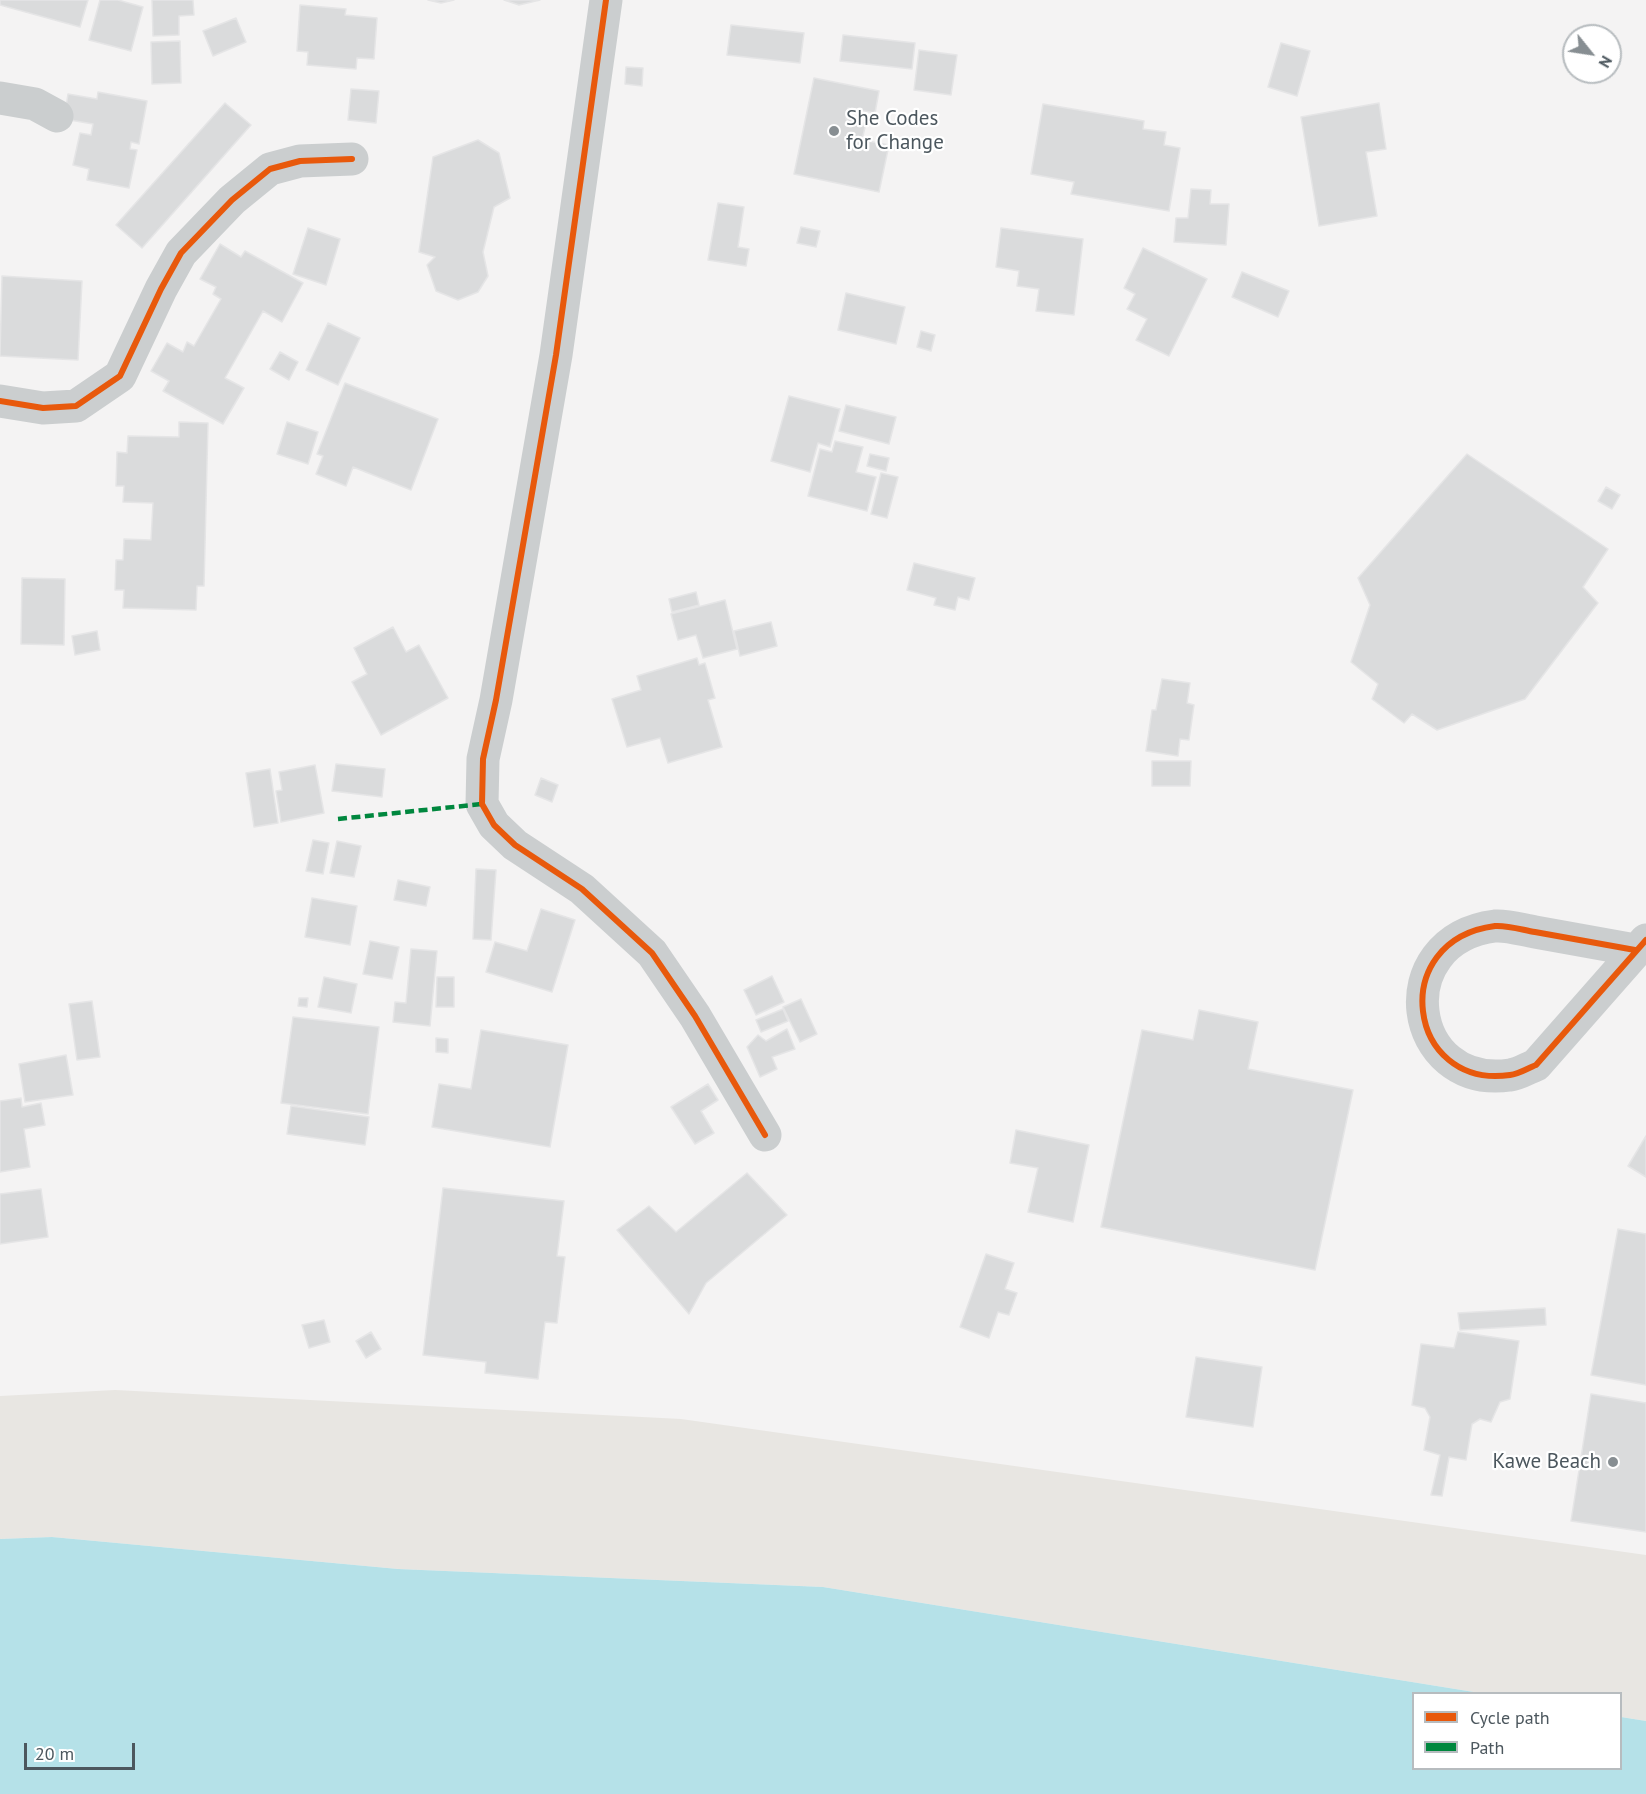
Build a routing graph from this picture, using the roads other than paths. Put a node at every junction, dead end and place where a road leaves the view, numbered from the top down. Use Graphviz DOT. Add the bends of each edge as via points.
graph roads {
  1 [pos="606,0"];
  2 [pos="0,98"];
  3 [pos="57,116"];
  4 [pos="352,159"];
  5 [pos="0,401"];
  6 [pos="1640,945"];
  7 [pos="765,1135"];
  1 -- 7 [label="street" via="556,355 483,759 482,804 494,825 515,844 582,889 652,953 695,1016"];
  2 -- 3 [label="street" via="35,104"];
  4 -- 5 [label="street" via="300,161 270,169 232,200 181,253 120,376 76,406 43,408"];
  6 -- 6 [label="street" via="1498,926 1473,930 1451,941 1434,960 1423,983 1421,1009 1428,1033 1443,1054 1463,1069 1488,1076 1513,1075 1536,1065"];
}
